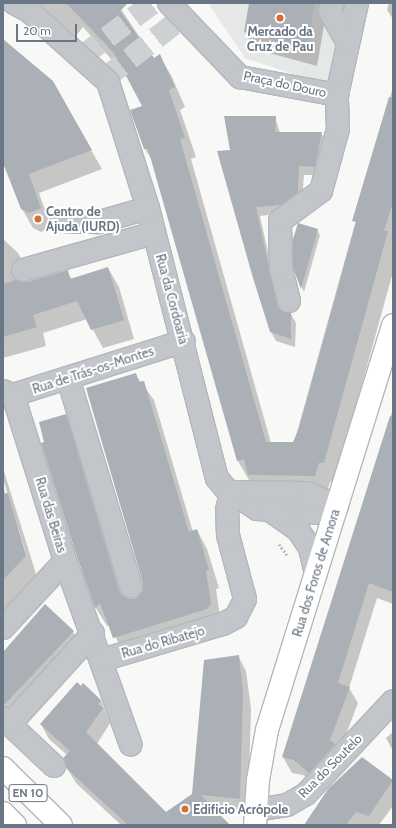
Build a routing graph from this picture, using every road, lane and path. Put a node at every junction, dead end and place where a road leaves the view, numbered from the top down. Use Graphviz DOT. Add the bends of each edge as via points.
graph roads {
  1 [pos="14,3"];
  2 [pos="169,3"];
  3 [pos="332,3"];
  4 [pos="357,3"];
  5 [pos="348,43"];
  6 [pos="337,95"];
  7 [pos="148,208"];
  8 [pos="61,221"];
  9 [pos="154,233"];
  10 [pos="23,270"];
  11 [pos="289,301"];
  12 [pos="393,325"];
  13 [pos="184,341"];
  14 [pos="68,378"];
  15 [pos="8,393"];
  16 [pos="231,492"];
  17 [pos="337,506"];
  18 [pos="271,511"];
  19 [pos="65,561"];
  20 [pos="316,574"];
  21 [pos="131,587"];
  22 [pos="3,628"];
  23 [pos="93,633"];
  24 [pos="102,660"];
  25 [pos="393,702"];
  26 [pos="6,721"];
  27 [pos="131,745"];
  28 [pos="54,766"];
  29 [pos="3,768"];
  30 [pos="3,787"];
  31 [pos="3,813"];
  32 [pos="256,817"];
  33 [pos="15,825"];
  34 [pos="43,825"];
  35 [pos="61,825"];
  1 -- 7 [label="street, Rua da Cordoaria" via="29,11 108,82"];
  2 -- 6 [label="street, Praça do Douro" via="240,77"];
  3 -- 5 [label="street" via="330,11"];
  4 -- 5 [label="street, Praça do Douro"];
  5 -- 6 [label="street, Praça do Douro"];
  6 -- 11 [label="street" via="338,129 321,191 280,221 281,270"];
  7 -- 8 [label="street" via="99,222"];
  7 -- 9 [label="street, Rua da Cordoaria"];
  9 -- 10 [label="street"];
  9 -- 13 [label="street, Rua da Cordoaria"];
  12 -- 17 [label="main road, Rua dos Foros de Amora"];
  13 -- 14 [label="street, Rua de Trás-os-Montes"];
  13 -- 16 [label="street, Rua da Cordoaria" via="212,466"];
  14 -- 15 [label="street, Rua de Trás-os-Montes"];
  14 -- 21 [label="street"];
  15 -- 19 [label="street, Rua das Beiras"];
  16 -- 17 [label="street" via="307,493"];
  16 -- 18 [label="street" via="257,509"];
  16 -- 24 [label="street, Rua do Ribatejo" via="227,510 228,535 245,599 236,617 223,624"];
  17 -- 18 [label="street" via="314,513"];
  17 -- 20 [label="main road, Rua dos Foros de Amora"];
  18 -- 20 [label="street" via="298,530 310,548"];
  19 -- 22 [label="street"];
  19 -- 23 [label="street, Rua das Beiras"];
  20 -- 32 [label="main road, Rua dos Foros de Amora" via="267,730"];
  23 -- 24 [label="street, Rua das Beiras"];
  23 -- 26 [label="street"];
  24 -- 27 [label="street, Rua das Beiras"];
  25 -- 32 [label="street, Rua do Soutelo" via="306,794 287,805"];
  26 -- 28 [label="street"];
  29 -- 35 [label="main road, EN 10"];
  30 -- 34 [label="main road, EN 10"];
  31 -- 33 [label="main road, EN 10"];
}
